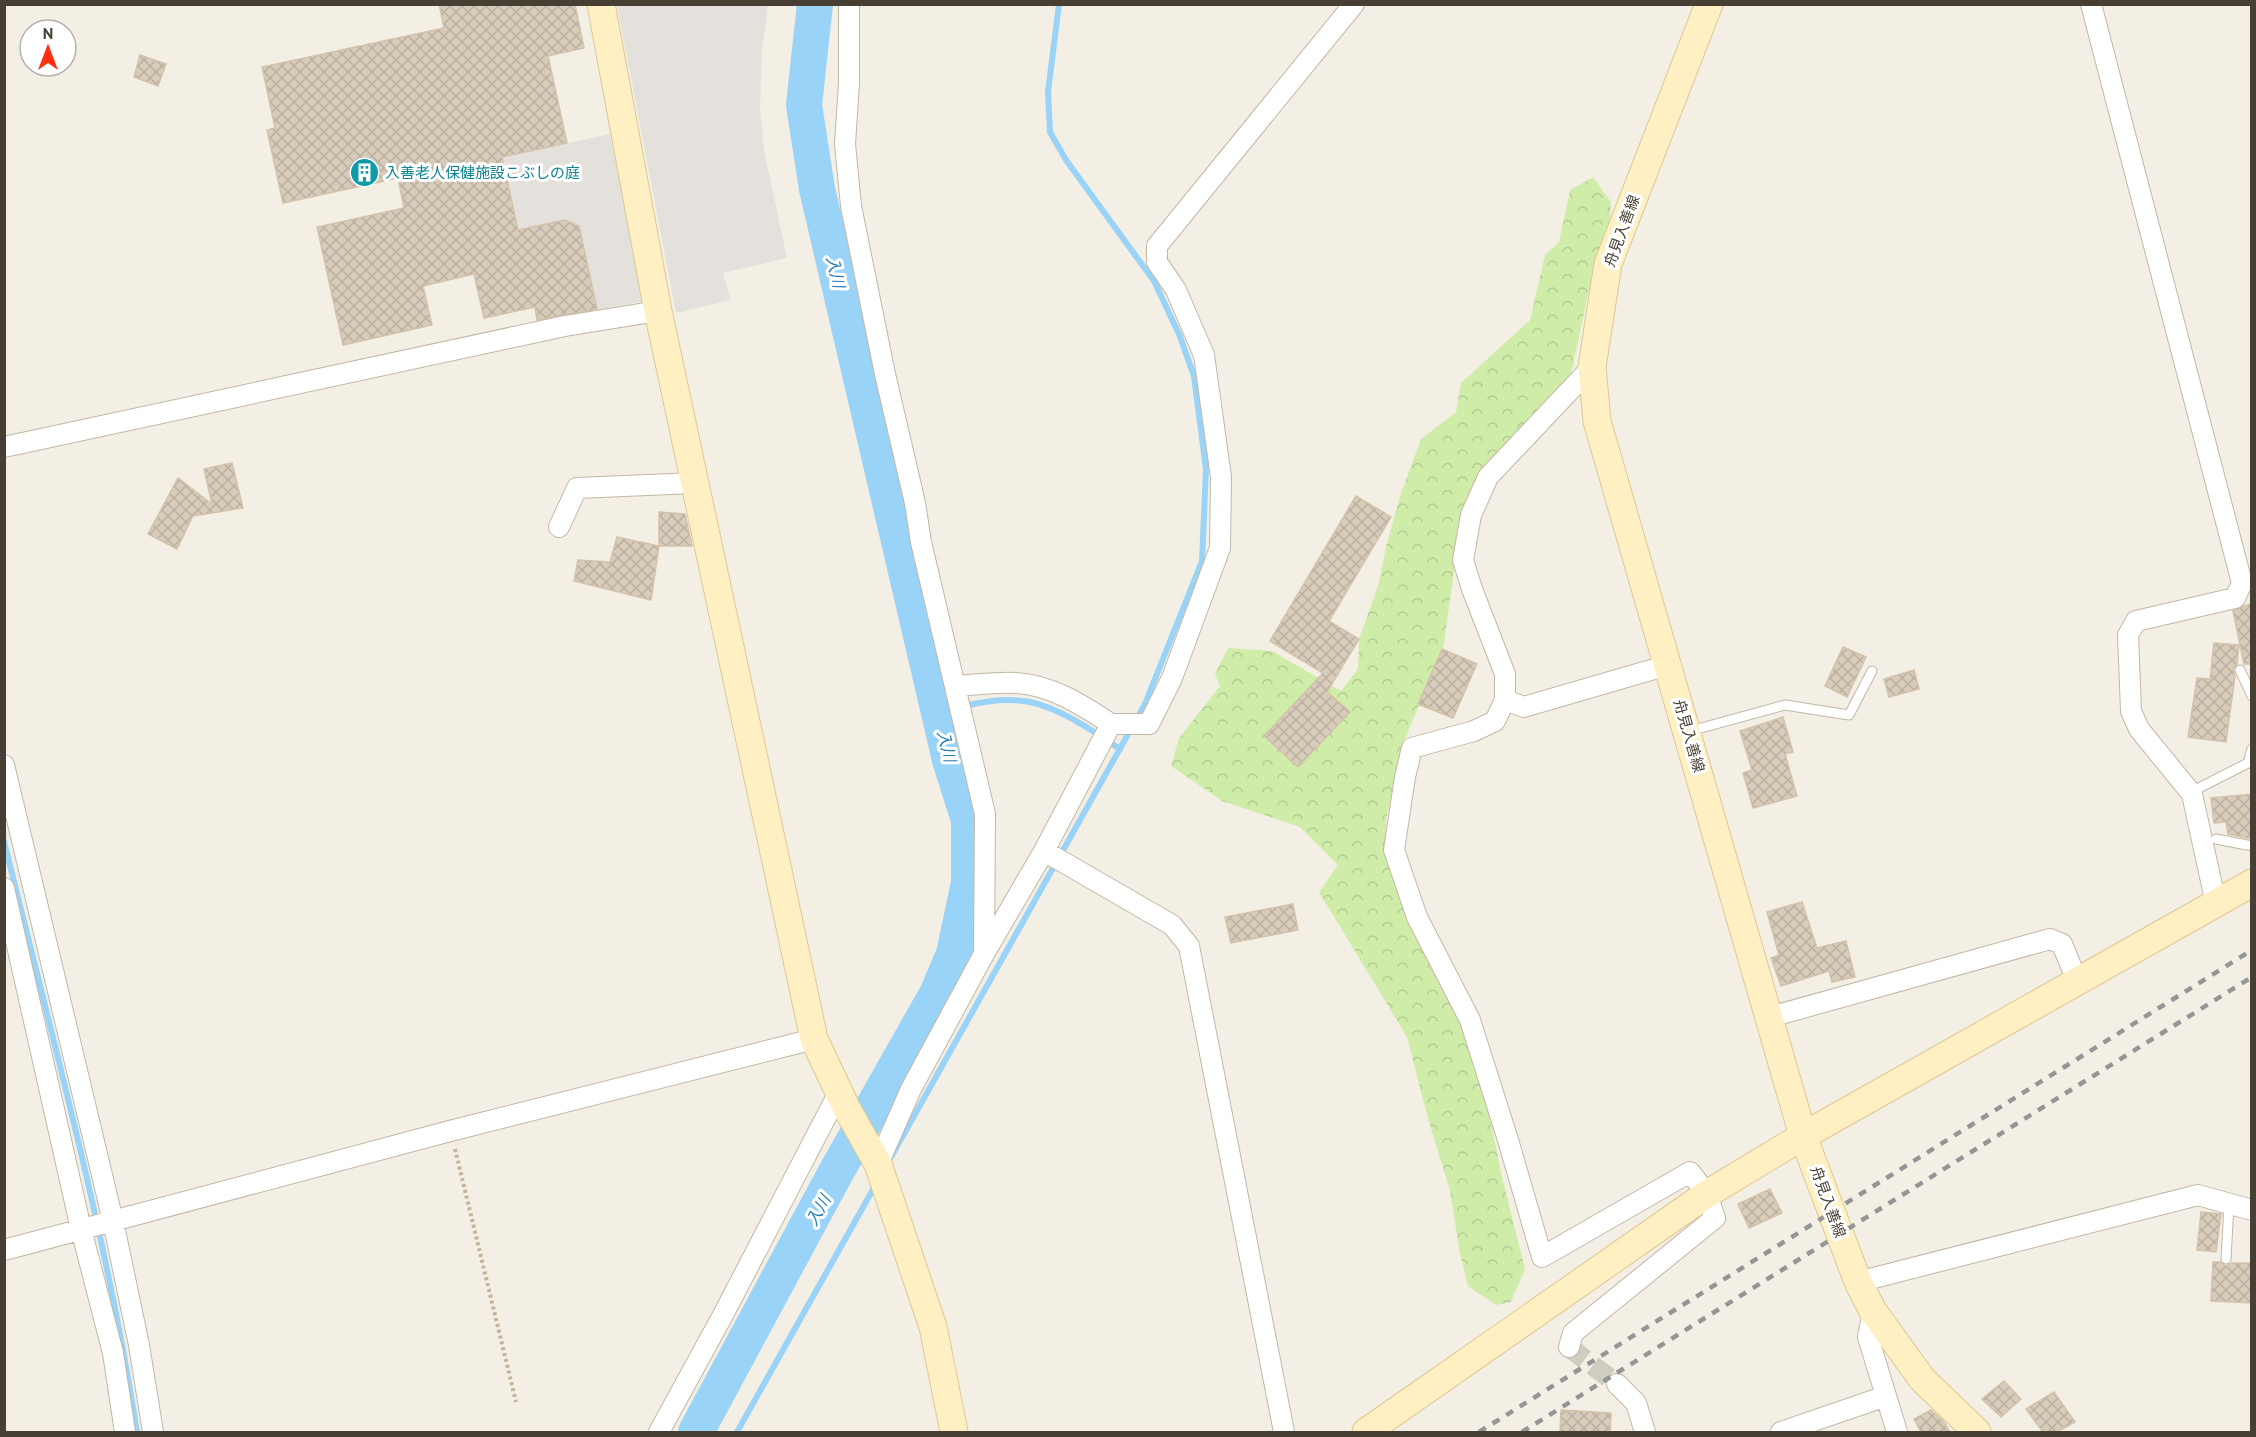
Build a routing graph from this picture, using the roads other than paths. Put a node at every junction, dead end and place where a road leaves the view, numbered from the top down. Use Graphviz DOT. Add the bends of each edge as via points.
graph roads {
  1 [pos="601,4"];
  2 [pos="849,4"];
  3 [pos="1354,4"];
  4 [pos="1709,4"];
  5 [pos="2091,4"];
  6 [pos="658,311"];
  7 [pos="1592,367"];
  8 [pos="4,447"];
  9 [pos="695,483"];
  10 [pos="560,527"];
  11 [pos="1668,665"];
  12 [pos="2240,670"];
  13 [pos="1872,671"];
  14 [pos="955,686"];
  15 [pos="2252,696"];
  16 [pos="1505,700"];
  17 [pos="1111,724"];
  18 [pos="1687,732"];
  19 [pos="2252,748"];
  20 [pos="2250,763"];
  21 [pos="4,765"];
  22 [pos="2191,792"];
  23 [pos="2216,839"];
  24 [pos="2252,846"];
  25 [pos="1044,851"];
  26 [pos="2252,883"];
  27 [pos="4,888"];
  28 [pos="2216,904"];
  29 [pos="984,954"];
  30 [pos="2077,981"];
  31 [pos="1770,1017"];
  32 [pos="814,1039"];
  33 [pos="842,1099"];
  34 [pos="1803,1136"];
  35 [pos="875,1158"];
  36 [pos="1707,1194"];
  37 [pos="2229,1204"];
  38 [pos="2252,1210"];
  39 [pos="113,1221"];
  40 [pos="81,1229"];
  41 [pos="4,1250"];
  42 [pos="2226,1259"];
  43 [pos="1858,1282"];
  44 [pos="1873,1311"];
  45 [pos="1569,1347"];
  46 [pos="1617,1384"];
  47 [pos="1886,1396"];
  48 [pos="1945,1401"];
  49 [pos="125,1432"];
  50 [pos="153,1432"];
  51 [pos="659,1432"];
  52 [pos="954,1432"];
  53 [pos="1284,1432"];
  54 [pos="1366,1432"];
  55 [pos="1645,1432"];
  56 [pos="1781,1432"];
  57 [pos="1897,1432"];
  58 [pos="1963,1432"];
  59 [pos="1977,1432"];
  1 -- 6 [label="street"];
  2 -- 14 [label="street" via="845,144 851,206"];
  3 -- 17 [label="street" via="1157,246 1157,261 1176,290 1204,355 1221,477 1220,548 1172,678 1149,724"];
  4 -- 7 [label="street, 舟見入善線" via="1608,264"];
  5 -- 22 [label="street" via="2242,583 2235,598 2136,621 2128,635 2131,711 2139,729"];
  6 -- 8 [label="street" via="565,326"];
  6 -- 9 [label="street"];
  7 -- 11 [label="street, 舟見入善線" via="1598,421"];
  7 -- 16 [label="street" via="1488,477 1471,515 1463,560 1505,674"];
  9 -- 10 [label="street" via="577,488"];
  9 -- 32 [label="street"];
  11 -- 16 [label="street" via="1524,707"];
  11 -- 18 [label="street, 舟見入善線"];
  12 -- 15 [label="lane"];
  13 -- 18 [label="lane" via="1849,716 1785,705"];
  14 -- 17 [label="street" via="1017,683 1049,690 1079,703"];
  14 -- 29 [label="street" via="985,814"];
  16 -- 36 [label="street" via="1495,722 1412,748 1394,850 1418,917 1470,1020 1542,1257 1690,1172"];
  17 -- 25 [label="street"];
  18 -- 31 [label="street, 舟見入善線"];
  19 -- 20 [label="lane"];
  20 -- 22 [label="lane"];
  21 -- 39 [label="street"];
  22 -- 28 [label="street"];
  23 -- 24 [label="lane"];
  25 -- 29 [label="street"];
  25 -- 53 [label="street" via="1172,925 1188,946"];
  26 -- 28 [label="street"];
  27 -- 40 [label="street"];
  28 -- 30 [label="street"];
  29 -- 35 [label="street"];
  30 -- 31 [label="street" via="2062,944 2050,939"];
  30 -- 34 [label="street"];
  31 -- 34 [label="street, 舟見入善線"];
  32 -- 33 [label="street"];
  32 -- 39 [label="street"];
  33 -- 35 [label="street"];
  33 -- 51 [label="street"];
  34 -- 36 [label="street"];
  34 -- 43 [label="street, 舟見入善線"];
  35 -- 52 [label="street" via="933,1327"];
  36 -- 45 [label="street" via="1715,1218 1573,1333"];
  36 -- 54 [label="street"];
  37 -- 38 [label="street"];
  37 -- 42 [label="lane"];
  37 -- 43 [label="street" via="2198,1195"];
  39 -- 40 [label="street"];
  39 -- 50 [label="street"];
  40 -- 41 [label="street"];
  40 -- 49 [label="street" via="112,1353"];
  43 -- 44 [label="street, 舟見入善線"];
  44 -- 47 [label="street" via="1868,1337"];
  44 -- 48 [label="street, 舟見入善線" via="1922,1379"];
  46 -- 55 [label="street" via="1636,1402"];
  47 -- 56 [label="street"];
  47 -- 57 [label="street"];
  48 -- 58 [label="lane"];
  48 -- 59 [label="street, 舟見入善線"];
}
